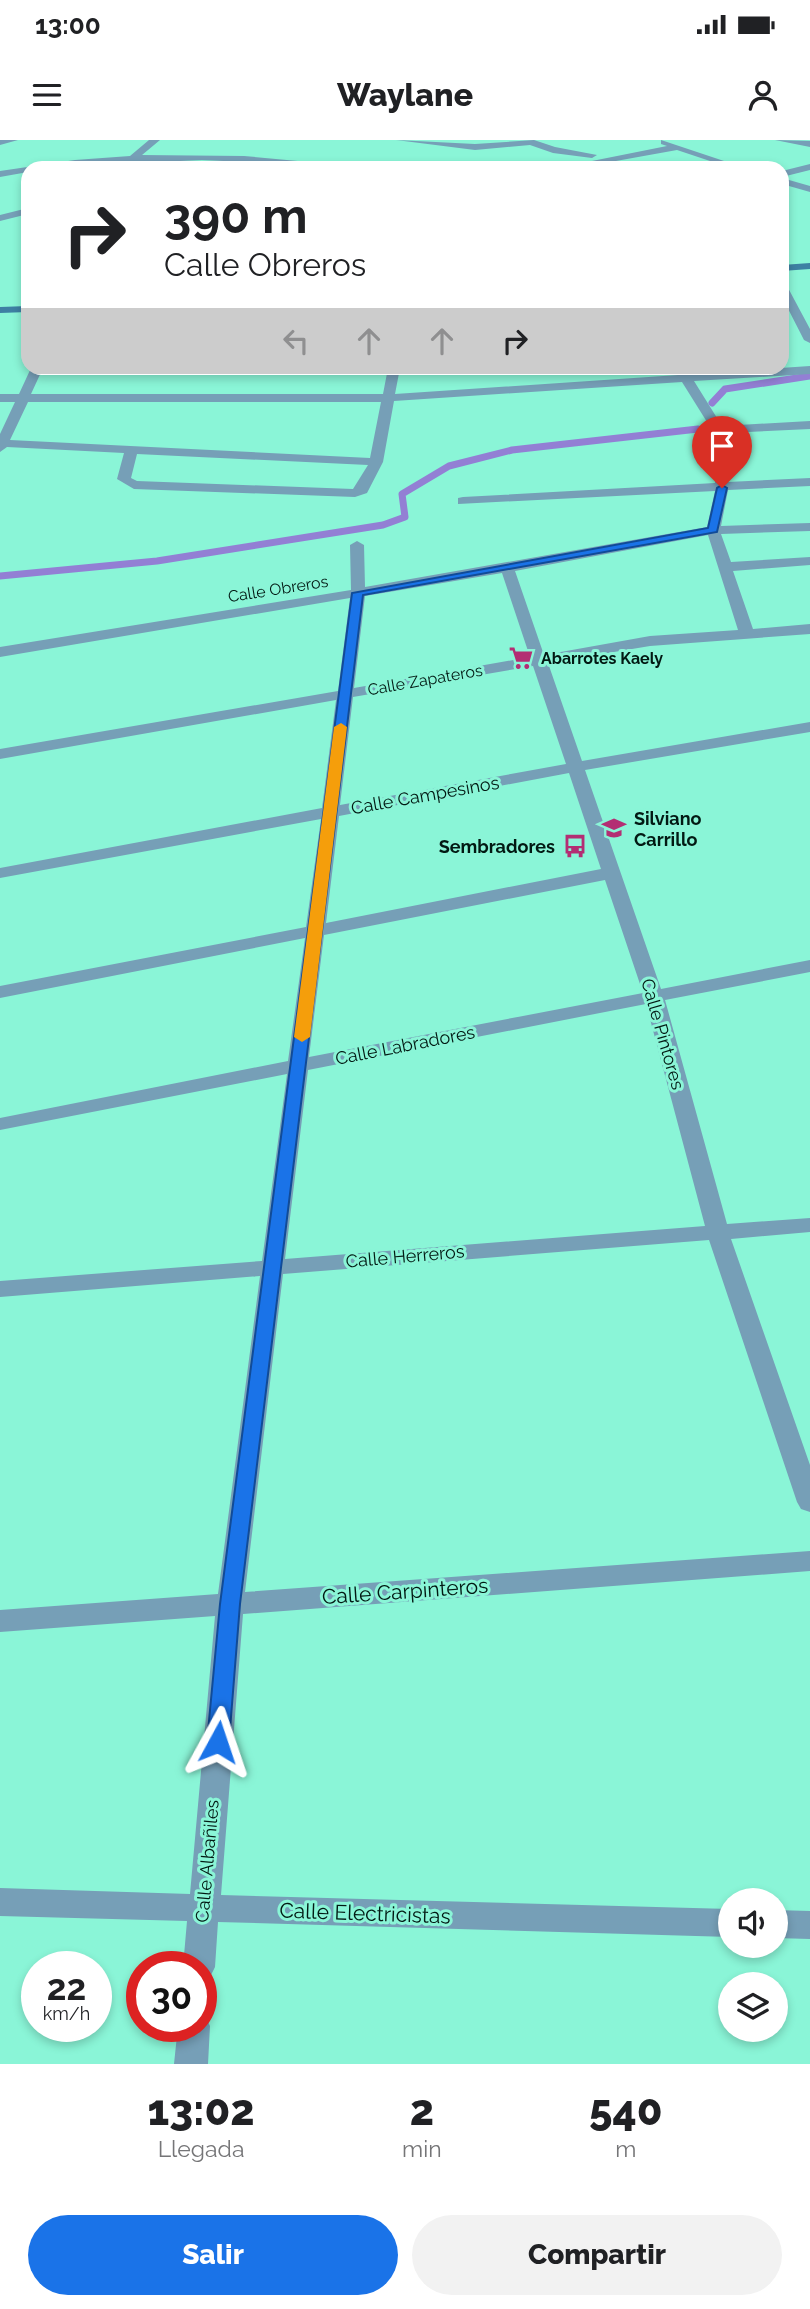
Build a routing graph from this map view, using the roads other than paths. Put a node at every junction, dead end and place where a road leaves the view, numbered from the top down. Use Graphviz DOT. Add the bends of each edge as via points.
graph roads {
  1 [pos="14,140"];
  2 [pos="155,140"];
  3 [pos="400,140"];
  4 [pos="659,140"];
  5 [pos="779,140"];
  6 [pos="529,141"];
  7 [pos="0,142"];
  8 [pos="499,142"];
  9 [pos="810,144"];
  10 [pos="677,147"];
  11 [pos="253,148"];
  12 [pos="245,157"];
  13 [pos="626,158"];
  14 [pos="131,159"];
  15 [pos="109,161"];
  16 [pos="242,161"];
  17 [pos="290,161"];
  18 [pos="607,161"];
  19 [pos="719,161"];
  20 [pos="810,167"];
  21 [pos="21,170"];
  22 [pos="789,172"];
  23 [pos="0,174"];
  24 [pos="789,183"];
  25 [pos="810,189"];
  26 [pos="21,213"];
  27 [pos="0,218"];
  28 [pos="810,266"];
  29 [pos="789,268"];
  30 [pos="789,300"];
  31 [pos="21,309"];
  32 [pos="0,310"];
  33 [pos="810,340"];
  34 [pos="809,369"];
  35 [pos="789,370"];
  36 [pos="34,375"];
  37 [pos="393,375"];
  38 [pos="658,375"];
  39 [pos="683,375"];
  40 [pos="0,398"];
  41 [pos="23,398"];
  42 [pos="388,398"];
  43 [pos="810,425"];
  44 [pos="718,430"];
  45 [pos="1,444"];
  46 [pos="132,449"];
  47 [pos="376,462"];
  48 [pos="810,482"];
  49 [pos="722,488"];
  50 [pos="463,501"];
  51 [pos="810,527"];
  52 [pos="713,530"];
  53 [pos="357,545"];
  54 [pos="810,561"];
  55 [pos="727,567"];
  56 [pos="507,568"];
  57 [pos="358,593"];
  58 [pos="810,629"];
  59 [pos="747,635"];
  60 [pos="0,652"];
  61 [pos="538,660"];
  62 [pos="345,694"];
  63 [pos="810,727"];
  64 [pos="0,754"];
  65 [pos="575,767"];
  66 [pos="330,812"];
  67 [pos="0,873"];
  68 [pos="611,873"];
  69 [pos="315,931"];
  70 [pos="810,966"];
  71 [pos="0,992"];
  72 [pos="654,996"];
  73 [pos="298,1066"];
  74 [pos="0,1124"];
  75 [pos="810,1225"];
  76 [pos="717,1230"];
  77 [pos="272,1267"];
  78 [pos="0,1289"];
  79 [pos="810,1502"];
  80 [pos="810,1561"];
  81 [pos="230,1604"];
  82 [pos="0,1621"];
  83 [pos="0,1902"];
  84 [pos="203,1908"];
  85 [pos="718,1923"];
  86 [pos="788,1925"];
  87 [pos="810,1926"];
  88 [pos="200,1951"];
  89 [pos="193,2042"];
  90 [pos="191,2064"];
  1 -- 7 [label="street"];
  2 -- 14 [label="street"];
  3 -- 8 [label="street" via="475,147"];
  4 -- 10 [label="street"];
  5 -- 9 [label="street"];
  6 -- 8 [label="street"];
  6 -- 13 [label="street" via="565,152"];
  10 -- 13 [label="street"];
  10 -- 19 [label="street"];
  11 -- 12 [label="street"];
  12 -- 14 [label="street"];
  12 -- 16 [label="street"];
  12 -- 17 [label="street"];
  13 -- 18 [label="street"];
  14 -- 15 [label="street"];
  20 -- 22 [label="street"];
  21 -- 23 [label="street"];
  24 -- 25 [label="street"];
  26 -- 27 [label="street"];
  28 -- 29 [label="street"];
  30 -- 33 [label="street"];
  31 -- 32 [label="street"];
  34 -- 35 [label="street"];
  36 -- 41 [label="street"];
  37 -- 42 [label="street"];
  38 -- 42 [label="street"];
  39 -- 44 [label="street"];
  40 -- 41 [label="street"];
  41 -- 42 [label="street"];
  41 -- 45 [label="street"];
  42 -- 47 [label="street"];
  43 -- 44 [label="street"];
  44 -- 49 [label="street"];
  45 -- 46 [label="street"];
  46 -- 47 [label="street"];
  46 -- 47 [label="street" via="124,479 134,485 355,493 362,490"];
  48 -- 49 [label="street"];
  49 -- 50 [label="street"];
  49 -- 52 [label="street"];
  51 -- 52 [label="street, Calle Obreros"];
  52 -- 55 [label="street"];
  52 -- 56 [label="street, Calle Obreros"];
  53 -- 57 [label="street, Calle Albañiles"];
  54 -- 55 [label="street"];
  55 -- 59 [label="street"];
  56 -- 57 [label="street, Calle Obreros"];
  56 -- 61 [label="street, Calle Pintores"];
  57 -- 60 [label="street, Calle Obreros"];
  57 -- 62 [label="street, Calle Albañiles"];
  58 -- 59 [label="street, Calle Zapateros"];
  59 -- 61 [label="street, Calle Zapateros" via="650,641"];
  61 -- 62 [label="street, Calle Zapateros"];
  61 -- 65 [label="street, Calle Pintores"];
  62 -- 64 [label="street, Calle Zapateros"];
  62 -- 66 [label="street, Calle Albañiles"];
  63 -- 65 [label="street, Calle Campesinos"];
  65 -- 66 [label="street, Calle Campesinos"];
  65 -- 68 [label="street, Calle Pintores"];
  66 -- 67 [label="street, Calle Campesinos"];
  66 -- 69 [label="street, Calle Albañiles"];
  68 -- 69 [label="street"];
  68 -- 72 [label="street, Calle Pintores"];
  69 -- 71 [label="street"];
  69 -- 73 [label="street, Calle Albañiles"];
  70 -- 72 [label="street, Calle Labradores"];
  72 -- 73 [label="street, Calle Labradores"];
  72 -- 76 [label="street, Calle Pintores"];
  73 -- 74 [label="street, Calle Labradores"];
  73 -- 77 [label="street, Calle Albañiles"];
  75 -- 76 [label="street, Calle Herreros"];
  76 -- 77 [label="street, Calle Herreros"];
  76 -- 79 [label="street, Calle Pintores"];
  77 -- 78 [label="street, Calle Herreros"];
  77 -- 81 [label="street, Calle Albañiles"];
  80 -- 81 [label="street, Calle Carpinteros"];
  81 -- 82 [label="street, Calle Carpinteros"];
  81 -- 84 [label="street, Calle Albañiles"];
  83 -- 84 [label="street, Calle Electricistas"];
  84 -- 85 [label="street, Calle Electricistas"];
  84 -- 88 [label="street, Calle Albañiles"];
  86 -- 87 [label="street"];
  89 -- 90 [label="street"];
}
